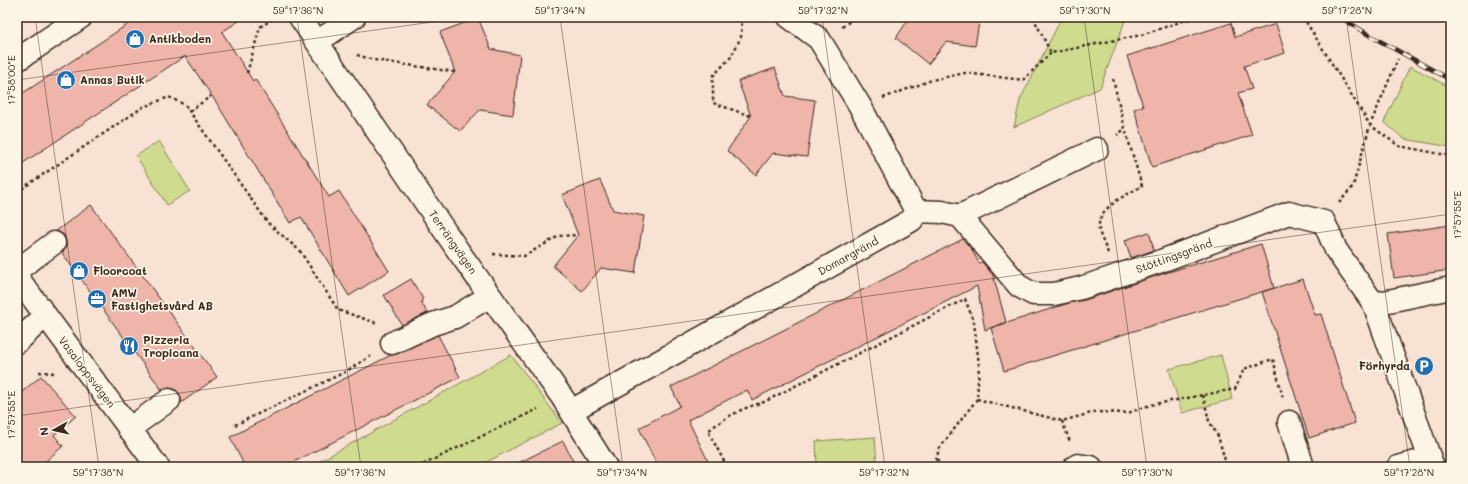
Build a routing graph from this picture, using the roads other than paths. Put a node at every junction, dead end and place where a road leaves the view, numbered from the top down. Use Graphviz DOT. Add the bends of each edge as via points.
graph roads {
  1 [pos="81,17"];
  2 [pos="300,17"];
  3 [pos="354,17"];
  4 [pos="789,17"];
  5 [pos="317,42"];
  6 [pos="17,60"];
  7 [pos="1097,149"];
  8 [pos="916,211"];
  9 [pos="960,216"];
  10 [pos="54,243"];
  11 [pos="17,270"];
  12 [pos="17,278"];
  13 [pos="1451,288"];
  14 [pos="490,296"];
  15 [pos="1374,304"];
  16 [pos="45,316"];
  17 [pos="17,342"];
  18 [pos="392,343"];
  19 [pos="169,400"];
  20 [pos="567,404"];
  21 [pos="1290,422"];
  22 [pos="129,429"];
  23 [pos="1432,463"];
  24 [pos="158,467"];
  25 [pos="606,467"];
  26 [pos="1075,467"];
  27 [pos="1091,467"];
  28 [pos="1303,467"];
  29 [pos="1398,467"];
  1 -- 6 [label="street"];
  2 -- 5 [label="street, Terrängvägen"];
  3 -- 5 [label="street"];
  4 -- 8 [label="street" via="819,39 860,106"];
  5 -- 14 [label="street, Terrängvägen"];
  7 -- 9 [label="street"];
  8 -- 9 [label="street"];
  8 -- 20 [label="street, Domargränd" via="912,220"];
  9 -- 15 [label="street, Stöttingsgränd" via="1019,286 1033,294 1054,294 1081,288 1161,261 1289,213 1324,222 1336,250"];
  10 -- 11 [label="street"];
  12 -- 16 [label="street, Vasaloppsvägen"];
  13 -- 15 [label="street"];
  14 -- 18 [label="street" via="455,317"];
  14 -- 20 [label="street, Terrängvägen"];
  15 -- 23 [label="street"];
  16 -- 17 [label="street"];
  16 -- 22 [label="street, Vasaloppsvägen"];
  19 -- 22 [label="street"];
  20 -- 25 [label="street, Terrängvägen"];
  21 -- 28 [label="street"];
  22 -- 24 [label="street, Vasaloppsvägen"];
  23 -- 29 [label="street"];
  26 -- 27 [label="street"];
}
